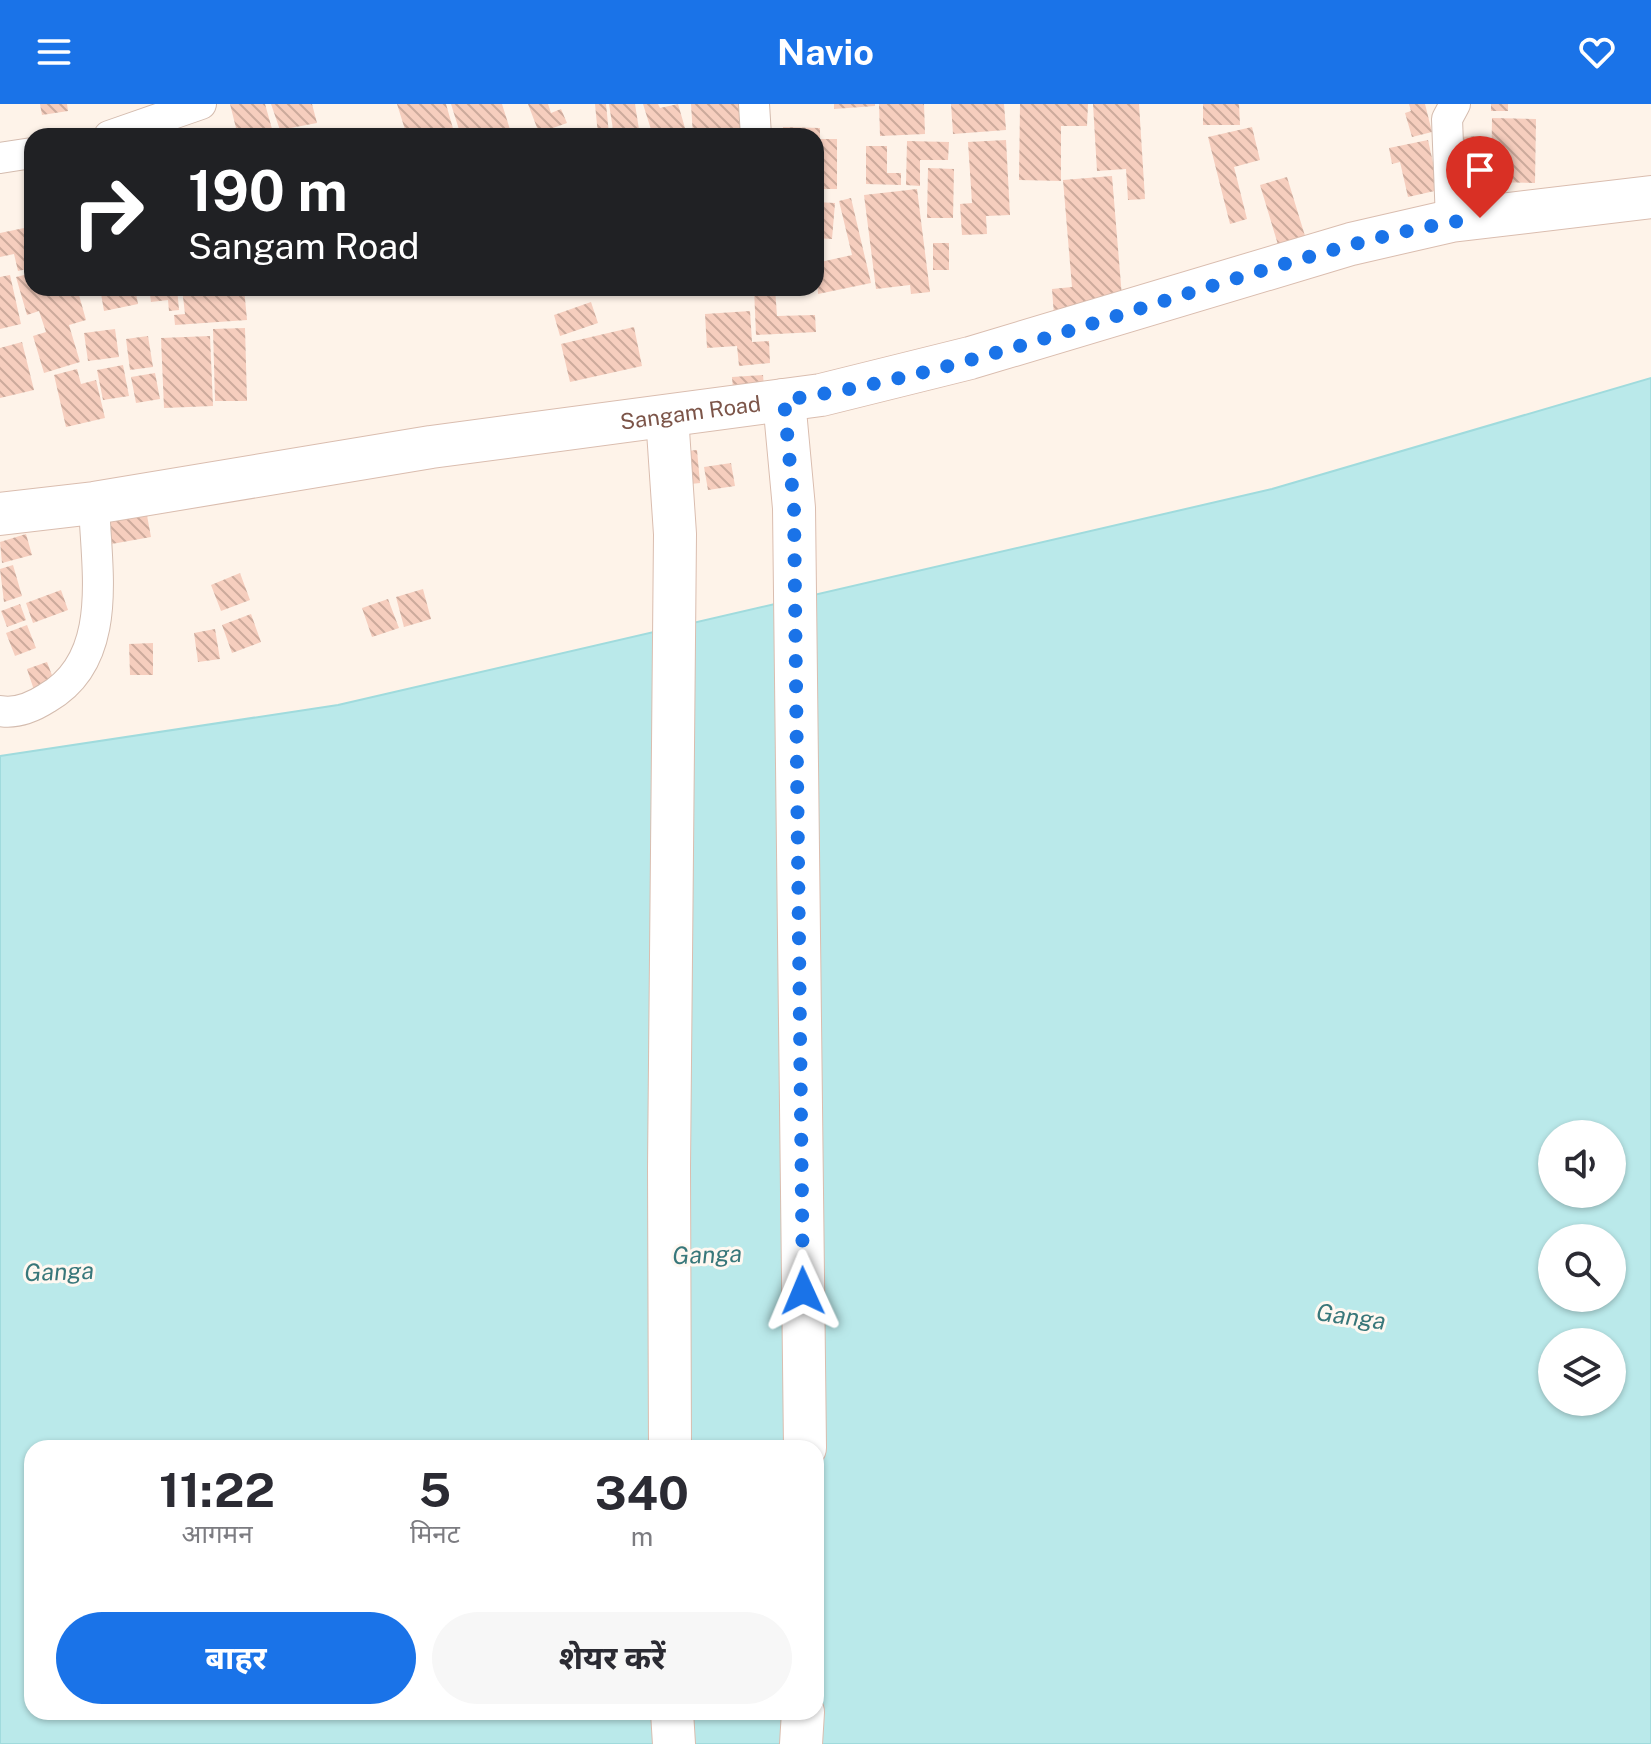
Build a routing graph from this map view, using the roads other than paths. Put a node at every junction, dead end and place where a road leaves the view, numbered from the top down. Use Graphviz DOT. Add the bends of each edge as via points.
graph roads {
  1 [pos="201,104"];
  2 [pos="754,104"];
  3 [pos="1455,104"];
  4 [pos="132,128"];
  5 [pos="756,128"];
  6 [pos="24,154"];
  7 [pos="0,158"];
  8 [pos="1651,197"];
  9 [pos="1451,221"];
  10 [pos="784,400"];
  11 [pos="667,416"];
  12 [pos="94,503"];
  13 [pos="0,514"];
  14 [pos="0,711"];
  15 [pos="670,1440"];
  16 [pos="805,1440"];
  17 [pos="672,1720"];
  18 [pos="802,1720"];
  19 [pos="674,1744"];
  20 [pos="801,1744"];
  1 -- 4 [label="street"];
  2 -- 5 [label="street"];
  3 -- 9 [label="street" via="1447,119"];
  6 -- 7 [label="street"];
  8 -- 9 [label="street, Sangam Road"];
  9 -- 10 [label="street, Sangam Road" via="1351,244 970,358"];
  10 -- 11 [label="street, Sangam Road"];
  10 -- 16 [label="street" via="794,508"];
  11 -- 12 [label="street, Sangam Road" via="431,447"];
  11 -- 15 [label="street" via="675,534"];
  12 -- 13 [label="street, Sangam Road"];
  12 -- 14 [label="street" via="97,618 79,670 34,706"];
  17 -- 19 [label="street"];
  18 -- 20 [label="street"];
}
